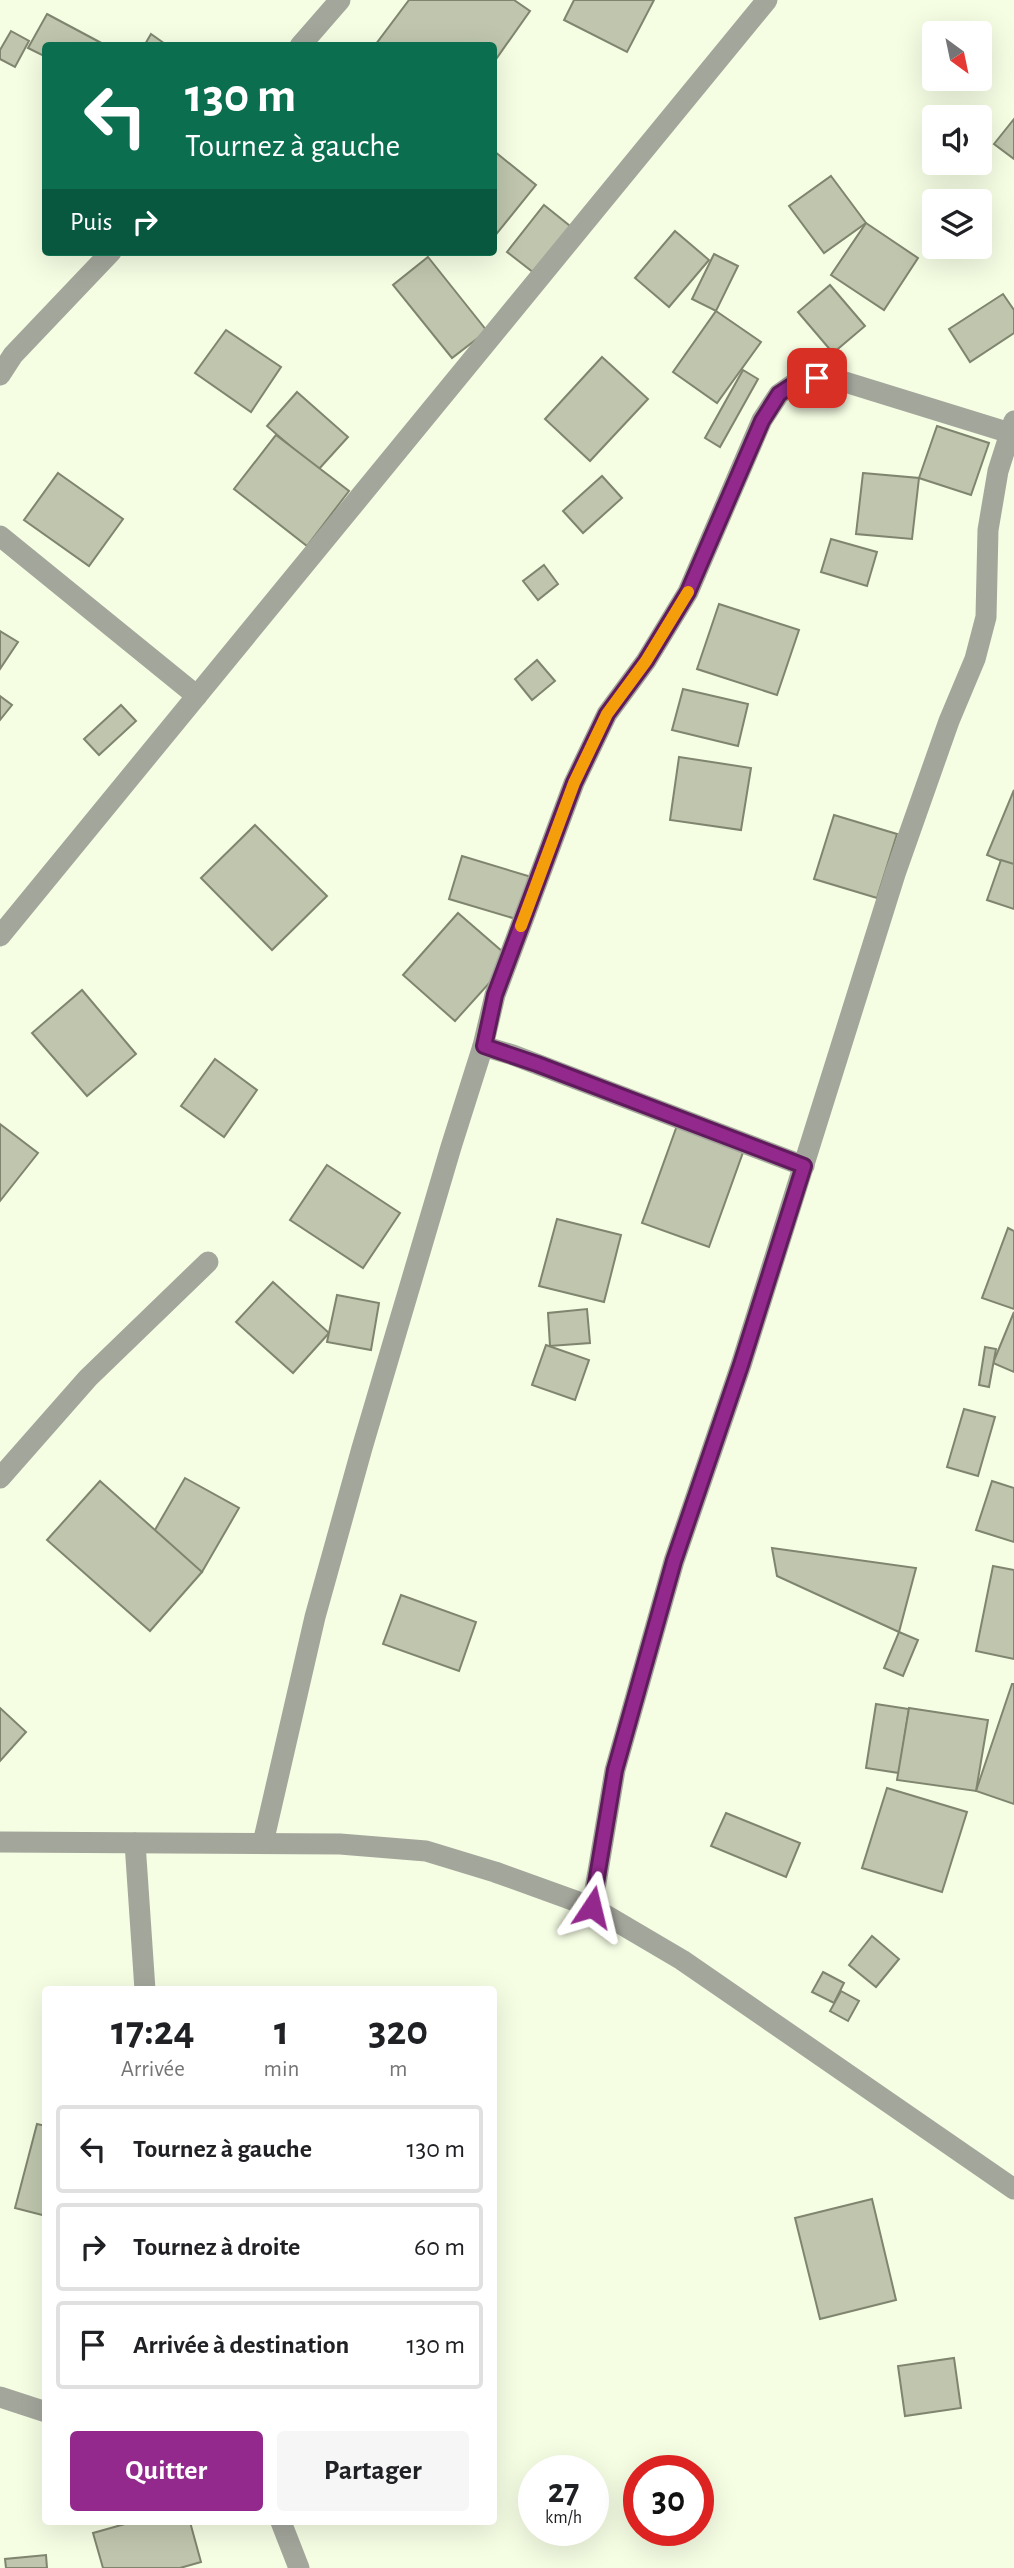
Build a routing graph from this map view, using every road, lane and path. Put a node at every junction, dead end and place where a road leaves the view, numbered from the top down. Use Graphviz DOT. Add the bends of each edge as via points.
graph roads {
  1 [pos="340,0"];
  2 [pos="767,0"];
  3 [pos="303,42"];
  4 [pos="107,256"];
  5 [pos="0,374"];
  6 [pos="1012,427"];
  7 [pos="0,536"];
  8 [pos="197,696"];
  9 [pos="0,936"];
  10 [pos="484,1046"];
  11 [pos="804,1166"];
  12 [pos="208,1262"];
  13 [pos="0,1478"];
  14 [pos="0,1842"];
  15 [pos="135,1843"];
  16 [pos="263,1843"];
  17 [pos="592,1907"];
  18 [pos="145,1986"];
  19 [pos="1014,2189"];
  20 [pos="0,2397"];
  21 [pos="42,2411"];
  22 [pos="282,2525"];
  23 [pos="299,2568"];
  1 -- 3 [label="street"];
  2 -- 8 [label="street"];
  4 -- 5 [label="street"];
  6 -- 10 [label="street" via="832,378 802,379 779,394 762,421 688,592 607,714 574,783 495,995"];
  6 -- 11 [label="street" via="998,471 988,530 986,618 975,659 895,874"];
  7 -- 8 [label="street"];
  8 -- 9 [label="street"];
  10 -- 11 [label="street"];
  10 -- 16 [label="street" via="315,1617"];
  11 -- 17 [label="street" via="674,1561 615,1770"];
  12 -- 13 [label="street" via="88,1378"];
  14 -- 15 [label="street"];
  15 -- 16 [label="street"];
  15 -- 18 [label="street"];
  16 -- 17 [label="street" via="426,1851"];
  17 -- 19 [label="street" via="682,1960"];
  20 -- 21 [label="street"];
  22 -- 23 [label="street"];
}
